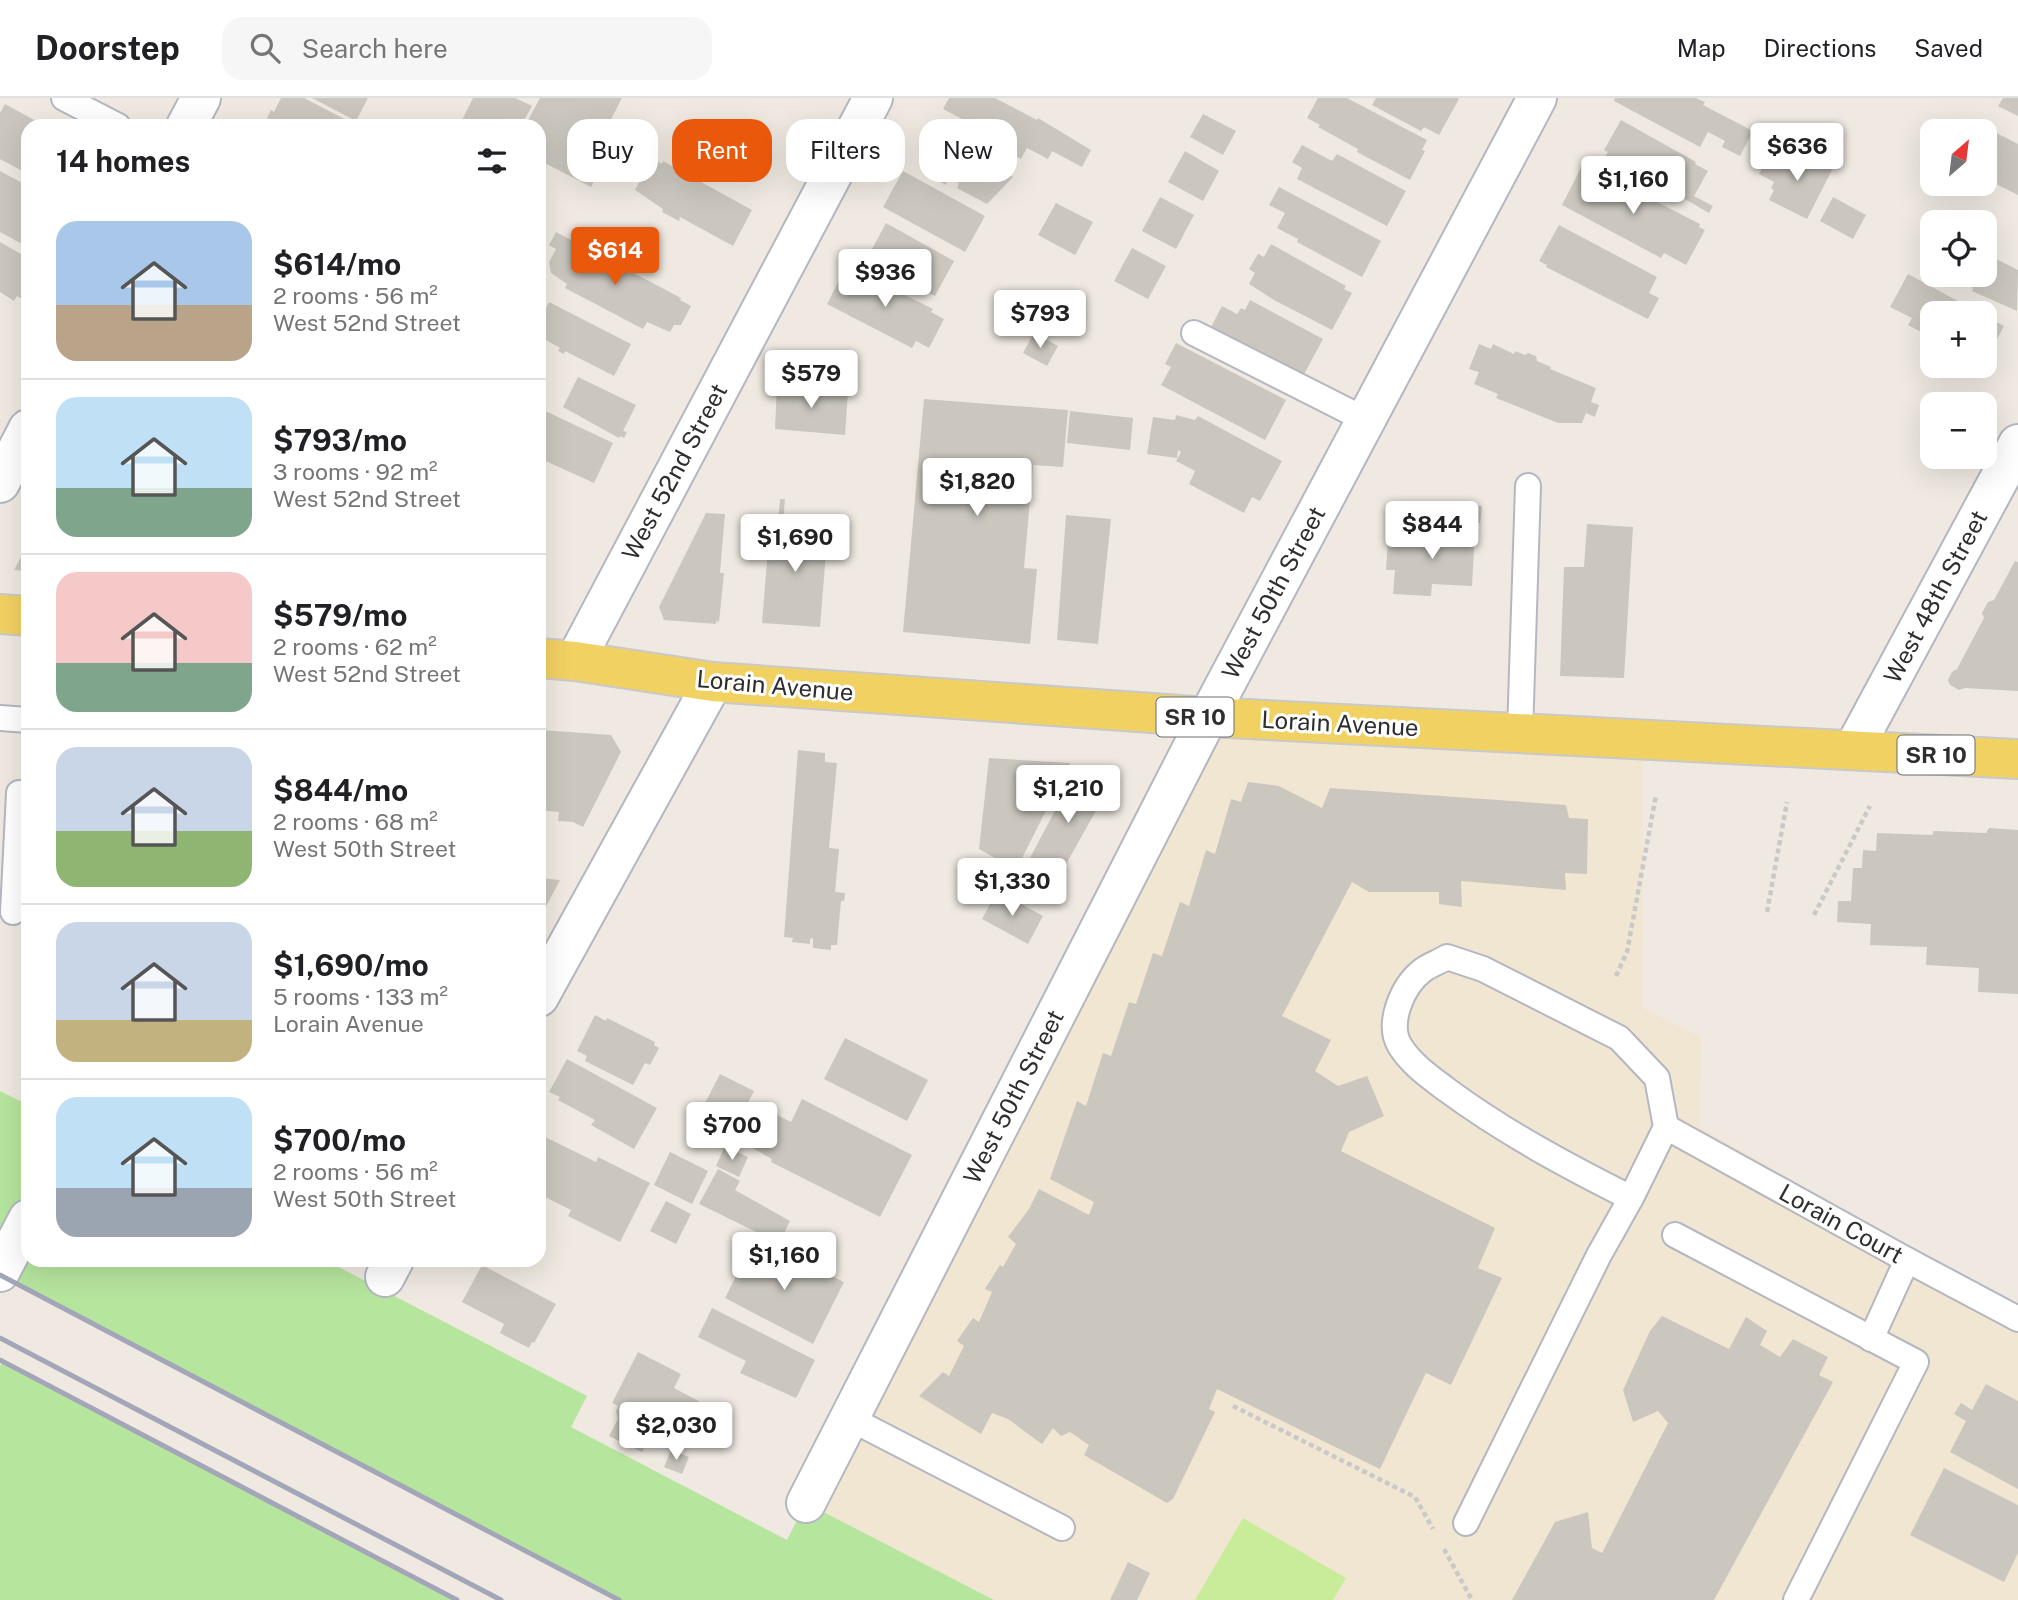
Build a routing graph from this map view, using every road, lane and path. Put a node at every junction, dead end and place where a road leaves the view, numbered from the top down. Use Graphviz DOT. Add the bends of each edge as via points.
graph roads {
  1 [pos="64,98"];
  2 [pos="201,98"];
  3 [pos="873,98"];
  4 [pos="1537,98"];
  5 [pos="104,119"];
  6 [pos="190,119"];
  7 [pos="1194,333"];
  8 [pos="1366,420"];
  9 [pos="21,442"];
  10 [pos="2018,443"];
  11 [pos="0,482"];
  12 [pos="1528,486"];
  13 [pos="0,614"];
  14 [pos="21,616"];
  15 [pos="557,659"];
  16 [pos="713,682"];
  17 [pos="0,718"];
  18 [pos="1208,718"];
  19 [pos="21,720"];
  20 [pos="1520,733"];
  21 [pos="1853,750"];
  22 [pos="2018,759"];
  23 [pos="16,793"];
  24 [pos="1656,795"];
  25 [pos="1787,802"];
  26 [pos="1870,806"];
  27 [pos="13,912"];
  28 [pos="1767,912"];
  29 [pos="1814,915"];
  30 [pos="1616,976"];
  31 [pos="546,984"];
  32 [pos="1666,1126"];
  33 [pos="1631,1198"];
  34 [pos="21,1232"];
  35 [pos="1675,1235"];
  36 [pos="1907,1261"];
  37 [pos="0,1272"];
  38 [pos="2018,1319"];
  39 [pos="1871,1339"];
  40 [pos="1233,1406"];
  41 [pos="849,1418"];
  42 [pos="806,1503"];
  43 [pos="1466,1523"];
  44 [pos="1062,1528"];
  45 [pos="1434,1531"];
  46 [pos="1440,1542"];
  47 [pos="1472,1600"];
  48 [pos="1796,1600"];
  1 -- 5 [label="lane"];
  2 -- 6 [label="street"];
  3 -- 15 [label="street, West 52nd Street"];
  4 -- 8 [label="street, West 50th Street"];
  7 -- 8 [label="lane"];
  8 -- 18 [label="street, West 50th Street"];
  9 -- 11 [label="street"];
  10 -- 21 [label="street, West 48th Street"];
  12 -- 20 [label="lane"];
  13 -- 14 [label="main road"];
  15 -- 16 [label="main road, Lorain Avenue / SR 10"];
  16 -- 18 [label="main road, Lorain Avenue / SR 10"];
  16 -- 31 [label="street"];
  17 -- 19 [label="lane"];
  18 -- 20 [label="main road, Lorain Avenue / SR 10"];
  18 -- 41 [label="street, West 50th Street"];
  20 -- 21 [label="main road, Lorain Avenue / SR 10"];
  21 -- 22 [label="main road, Lorain Avenue / SR 10"];
  23 -- 27 [label="lane"];
  24 -- 30 [label="path" via="1627,952"];
  25 -- 28 [label="path"];
  26 -- 29 [label="path"];
  32 -- 33 [label="lane"];
  32 -- 33 [label="lane" via="1657,1079 1619,1038 1483,969 1447,957 1421,971 1404,993 1394,1014 1399,1044 1424,1072 1476,1112"];
  32 -- 36 [label="lane, Lorain Court"];
  33 -- 43 [label="lane"];
  34 -- 37 [label="street"];
  35 -- 39 [label="lane"];
  36 -- 38 [label="lane, Lorain Court"];
  36 -- 39 [label="lane"];
  39 -- 48 [label="lane" via="1916,1362"];
  40 -- 45 [label="path" via="1415,1497"];
  41 -- 42 [label="street, West 50th Street"];
  41 -- 44 [label="lane"];
  46 -- 47 [label="path"];
}
